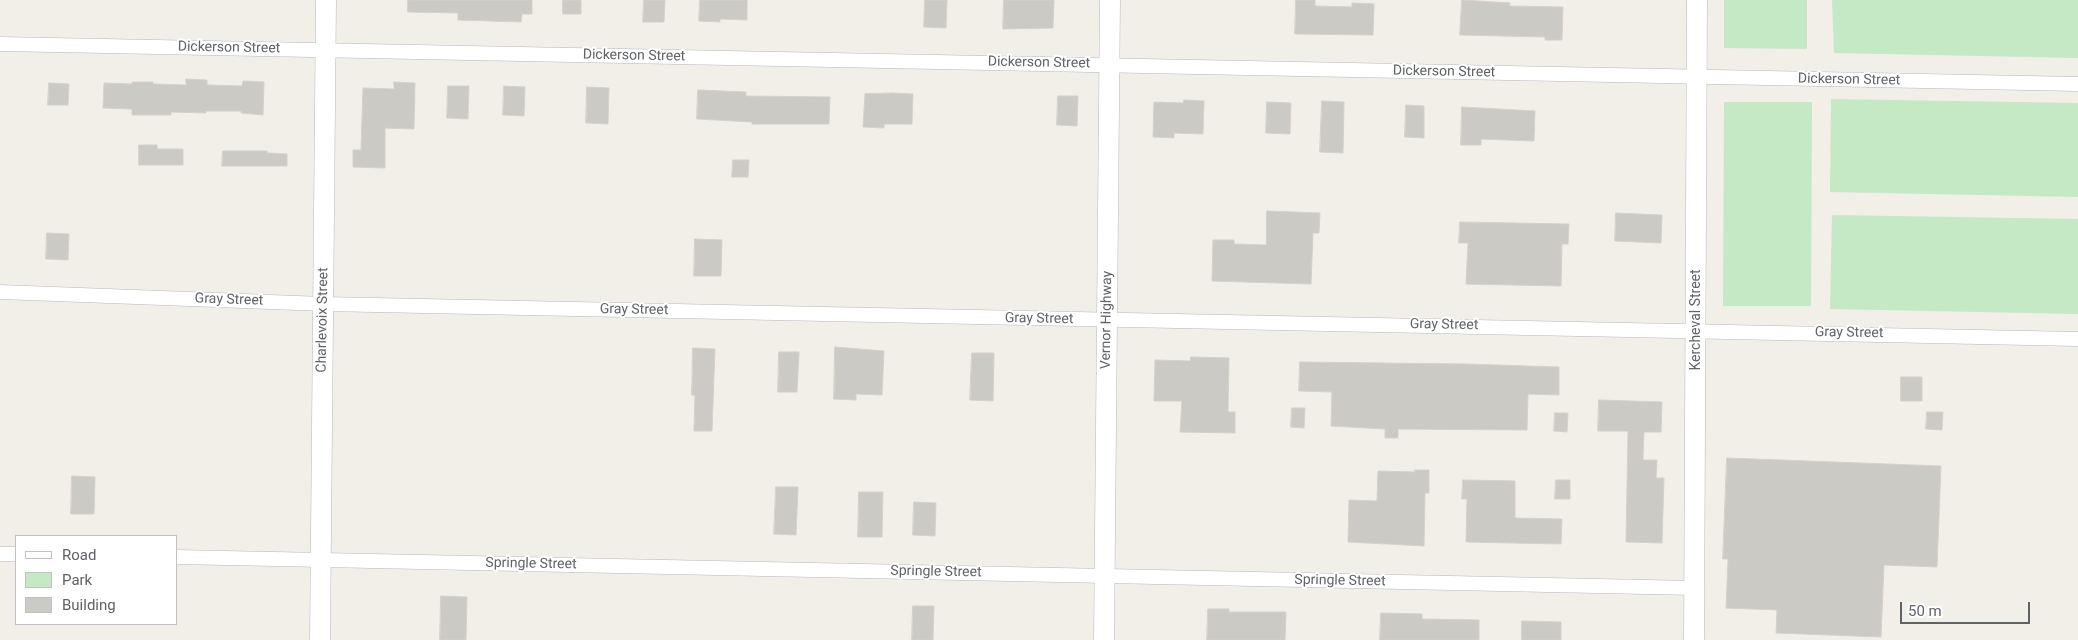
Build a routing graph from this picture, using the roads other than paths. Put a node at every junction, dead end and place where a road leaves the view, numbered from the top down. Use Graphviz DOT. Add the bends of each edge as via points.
graph roads {
  1 [pos="326,0"];
  2 [pos="1110,0"];
  3 [pos="1697,0"];
  4 [pos="0,44"];
  5 [pos="326,50"];
  6 [pos="1109,64"];
  7 [pos="1697,77"];
  8 [pos="2078,84"];
  9 [pos="0,292"];
  10 [pos="324,304"];
  11 [pos="1107,320"];
  12 [pos="1696,330"];
  13 [pos="2078,338"];
  14 [pos="0,554"];
  15 [pos="15,554"];
  16 [pos="178,557"];
  17 [pos="320,560"];
  18 [pos="1104,575"];
  19 [pos="1695,588"];
  20 [pos="320,640"];
  21 [pos="1104,640"];
  22 [pos="1694,640"];
  1 -- 5 [label="street, Charlevoix Street"];
  2 -- 6 [label="street, Vernor Highway"];
  3 -- 7 [label="street, Kercheval Street"];
  4 -- 5 [label="street, Dickerson Street"];
  5 -- 6 [label="street, Dickerson Street"];
  5 -- 10 [label="street, Charlevoix Street"];
  6 -- 7 [label="street, Dickerson Street"];
  6 -- 11 [label="street, Vernor Highway"];
  7 -- 8 [label="street, Dickerson Street"];
  7 -- 12 [label="street, Kercheval Street"];
  9 -- 10 [label="street, Gray Street"];
  10 -- 11 [label="street, Gray Street"];
  10 -- 17 [label="street, Charlevoix Street"];
  11 -- 12 [label="street, Gray Street"];
  11 -- 18 [label="street, Vernor Highway"];
  12 -- 13 [label="street, Gray Street"];
  12 -- 19 [label="street, Kercheval Street"];
  14 -- 15 [label="street"];
  16 -- 17 [label="street, Springle Street"];
  17 -- 18 [label="street, Springle Street"];
  17 -- 20 [label="street, Charlevoix Street"];
  18 -- 19 [label="street, Springle Street"];
  18 -- 21 [label="street, Vernor Highway"];
  19 -- 22 [label="street, Kercheval Street"];
}
